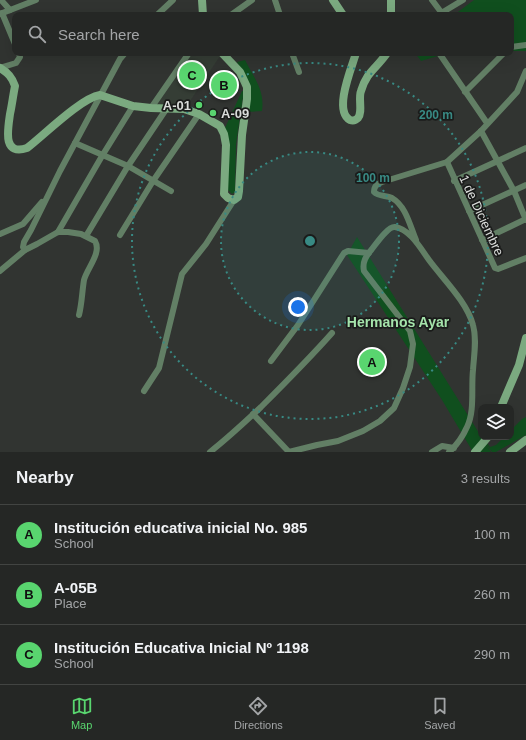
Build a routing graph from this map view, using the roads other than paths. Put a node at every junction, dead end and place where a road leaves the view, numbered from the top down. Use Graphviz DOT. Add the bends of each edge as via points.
graph roads {
  1 [pos="1,0"];
  2 [pos="36,0"];
  3 [pos="173,0"];
  4 [pos="202,0"];
  5 [pos="252,0"];
  6 [pos="275,0"];
  7 [pos="334,0"];
  8 [pos="391,0"];
  9 [pos="432,0"];
  10 [pos="462,0"];
  11 [pos="10,10"];
  12 [pos="160,12"];
  13 [pos="202,12"];
  14 [pos="235,12"];
  15 [pos="279,12"];
  16 [pos="341,12"];
  17 [pos="391,12"];
  18 [pos="1,14"];
  19 [pos="12,38"];
  20 [pos="526,45"];
  21 [pos="514,47"];
  22 [pos="20,56"];
  23 [pos="122,56"];
  24 [pos="187,56"];
  25 [pos="225,56"];
  26 [pos="293,56"];
  27 [pos="355,56"];
  28 [pos="384,56"];
  29 [pos="441,56"];
  30 [pos="501,56"];
  31 [pos="0,68"];
  32 [pos="526,71"];
  33 [pos="299,72"];
  34 [pos="465,92"];
  35 [pos="100,96"];
  36 [pos="133,106"];
  37 [pos="152,108"];
  38 [pos="167,108"];
  39 [pos="199,114"];
  40 [pos="487,123"];
  41 [pos="481,131"];
  42 [pos="75,143"];
  43 [pos="526,148"];
  44 [pos="102,156"];
  45 [pos="498,160"];
  46 [pos="447,162"];
  47 [pos="128,166"];
  48 [pos="153,181"];
  49 [pos="454,181"];
  50 [pos="526,185"];
  51 [pos="171,191"];
  52 [pos="514,191"];
  53 [pos="47,197"];
  54 [pos="234,200"];
  55 [pos="469,211"];
  56 [pos="526,219"];
  57 [pos="58,232"];
  58 [pos="0,234"];
  59 [pos="120,235"];
  60 [pos="86,236"];
  61 [pos="482,240"];
  62 [pos="418,245"];
  63 [pos="25,250"];
  64 [pos="369,253"];
  65 [pos="526,258"];
  66 [pos="0,271"];
  67 [pos="79,315"];
  68 [pos="332,334"];
  69 [pos="526,338"];
  70 [pos="271,361"];
  71 [pos="144,391"];
  72 [pos="502,404"];
  73 [pos="253,414"];
  74 [pos="485,440"];
  75 [pos="526,440"];
  76 [pos="452,450"];
  77 [pos="210,452"];
  78 [pos="289,452"];
  79 [pos="432,452"];
  80 [pos="475,452"];
  81 [pos="510,452"];
  1 -- 11 [label="street"];
  2 -- 11 [label="street"];
  3 -- 12 [label="street"];
  4 -- 13 [label="main road"];
  5 -- 14 [label="street"];
  6 -- 15 [label="street"];
  7 -- 16 [label="main road"];
  8 -- 17 [label="main road"];
  9 -- 10 [label="street" via="443,12"];
  11 -- 18 [label="street"];
  18 -- 19 [label="street"];
  20 -- 21 [label="street"];
  22 -- 31 [label="street" via="16,63"];
  23 -- 35 [label="street"];
  24 -- 37 [label="street"];
  25 -- 54 [label="main road" via="240,72 247,87 239,191 238,197"];
  26 -- 33 [label="street"];
  27 -- 28 [label="main road" via="343,98 343,110 350,120 358,119 360,93 364,82 369,72"];
  29 -- 34 [label="street"];
  30 -- 34 [label="street"];
  31 -- 35 [label="main road" via="13,79 7,135 10,145 19,150 27,148 70,112 95,96"];
  32 -- 40 [label="street" via="516,92"];
  34 -- 40 [label="street"];
  35 -- 36 [label="main road"];
  35 -- 42 [label="street"];
  36 -- 37 [label="main road"];
  36 -- 44 [label="street"];
  37 -- 38 [label="main road"];
  38 -- 39 [label="main road" via="184,108"];
  38 -- 47 [label="street"];
  39 -- 48 [label="street"];
  39 -- 54 [label="main road" via="220,126 224,134 224,194"];
  40 -- 41 [label="street"];
  41 -- 45 [label="street"];
  41 -- 46 [label="street"];
  42 -- 44 [label="street"];
  42 -- 53 [label="street"];
  43 -- 45 [label="street"];
  44 -- 47 [label="street"];
  44 -- 57 [label="street"];
  45 -- 49 [label="street"];
  45 -- 52 [label="street"];
  46 -- 49 [label="street, 1 de Diciembre"];
  46 -- 62 [label="street" via="382,182 374,188 377,195 392,198 404,210"];
  47 -- 48 [label="street"];
  47 -- 60 [label="street"];
  48 -- 51 [label="street"];
  48 -- 59 [label="street"];
  49 -- 55 [label="street, 1 de Diciembre"];
  50 -- 52 [label="street"];
  52 -- 55 [label="street"];
  52 -- 56 [label="street"];
  53 -- 58 [label="street" via="23,224"];
  53 -- 63 [label="street" via="24,242"];
  54 -- 71 [label="street" via="206,244 182,274 159,368"];
  55 -- 61 [label="street, 1 de Diciembre"];
  56 -- 61 [label="street"];
  57 -- 60 [label="street"];
  57 -- 63 [label="street"];
  60 -- 67 [label="street" via="95,241 97,246 85,279"];
  61 -- 65 [label="street, 1 de Diciembre" via="495,268"];
  62 -- 64 [label="street" via="408,233 395,226 390,228"];
  62 -- 76 [label="street" via="458,295 473,324 476,340 471,411 467,427"];
  63 -- 66 [label="street"];
  64 -- 70 [label="street" via="344,253 298,325"];
  64 -- 78 [label="street" via="363,266 364,271 410,331 413,344 403,388 394,408 380,422 338,441"];
  68 -- 73 [label="street"];
  69 -- 72 [label="main road"];
  73 -- 77 [label="street"];
  73 -- 78 [label="street"];
  74 -- 80 [label="main road"];
  75 -- 81 [label="main road"];
  76 -- 79 [label="street" via="442,446"];
}
